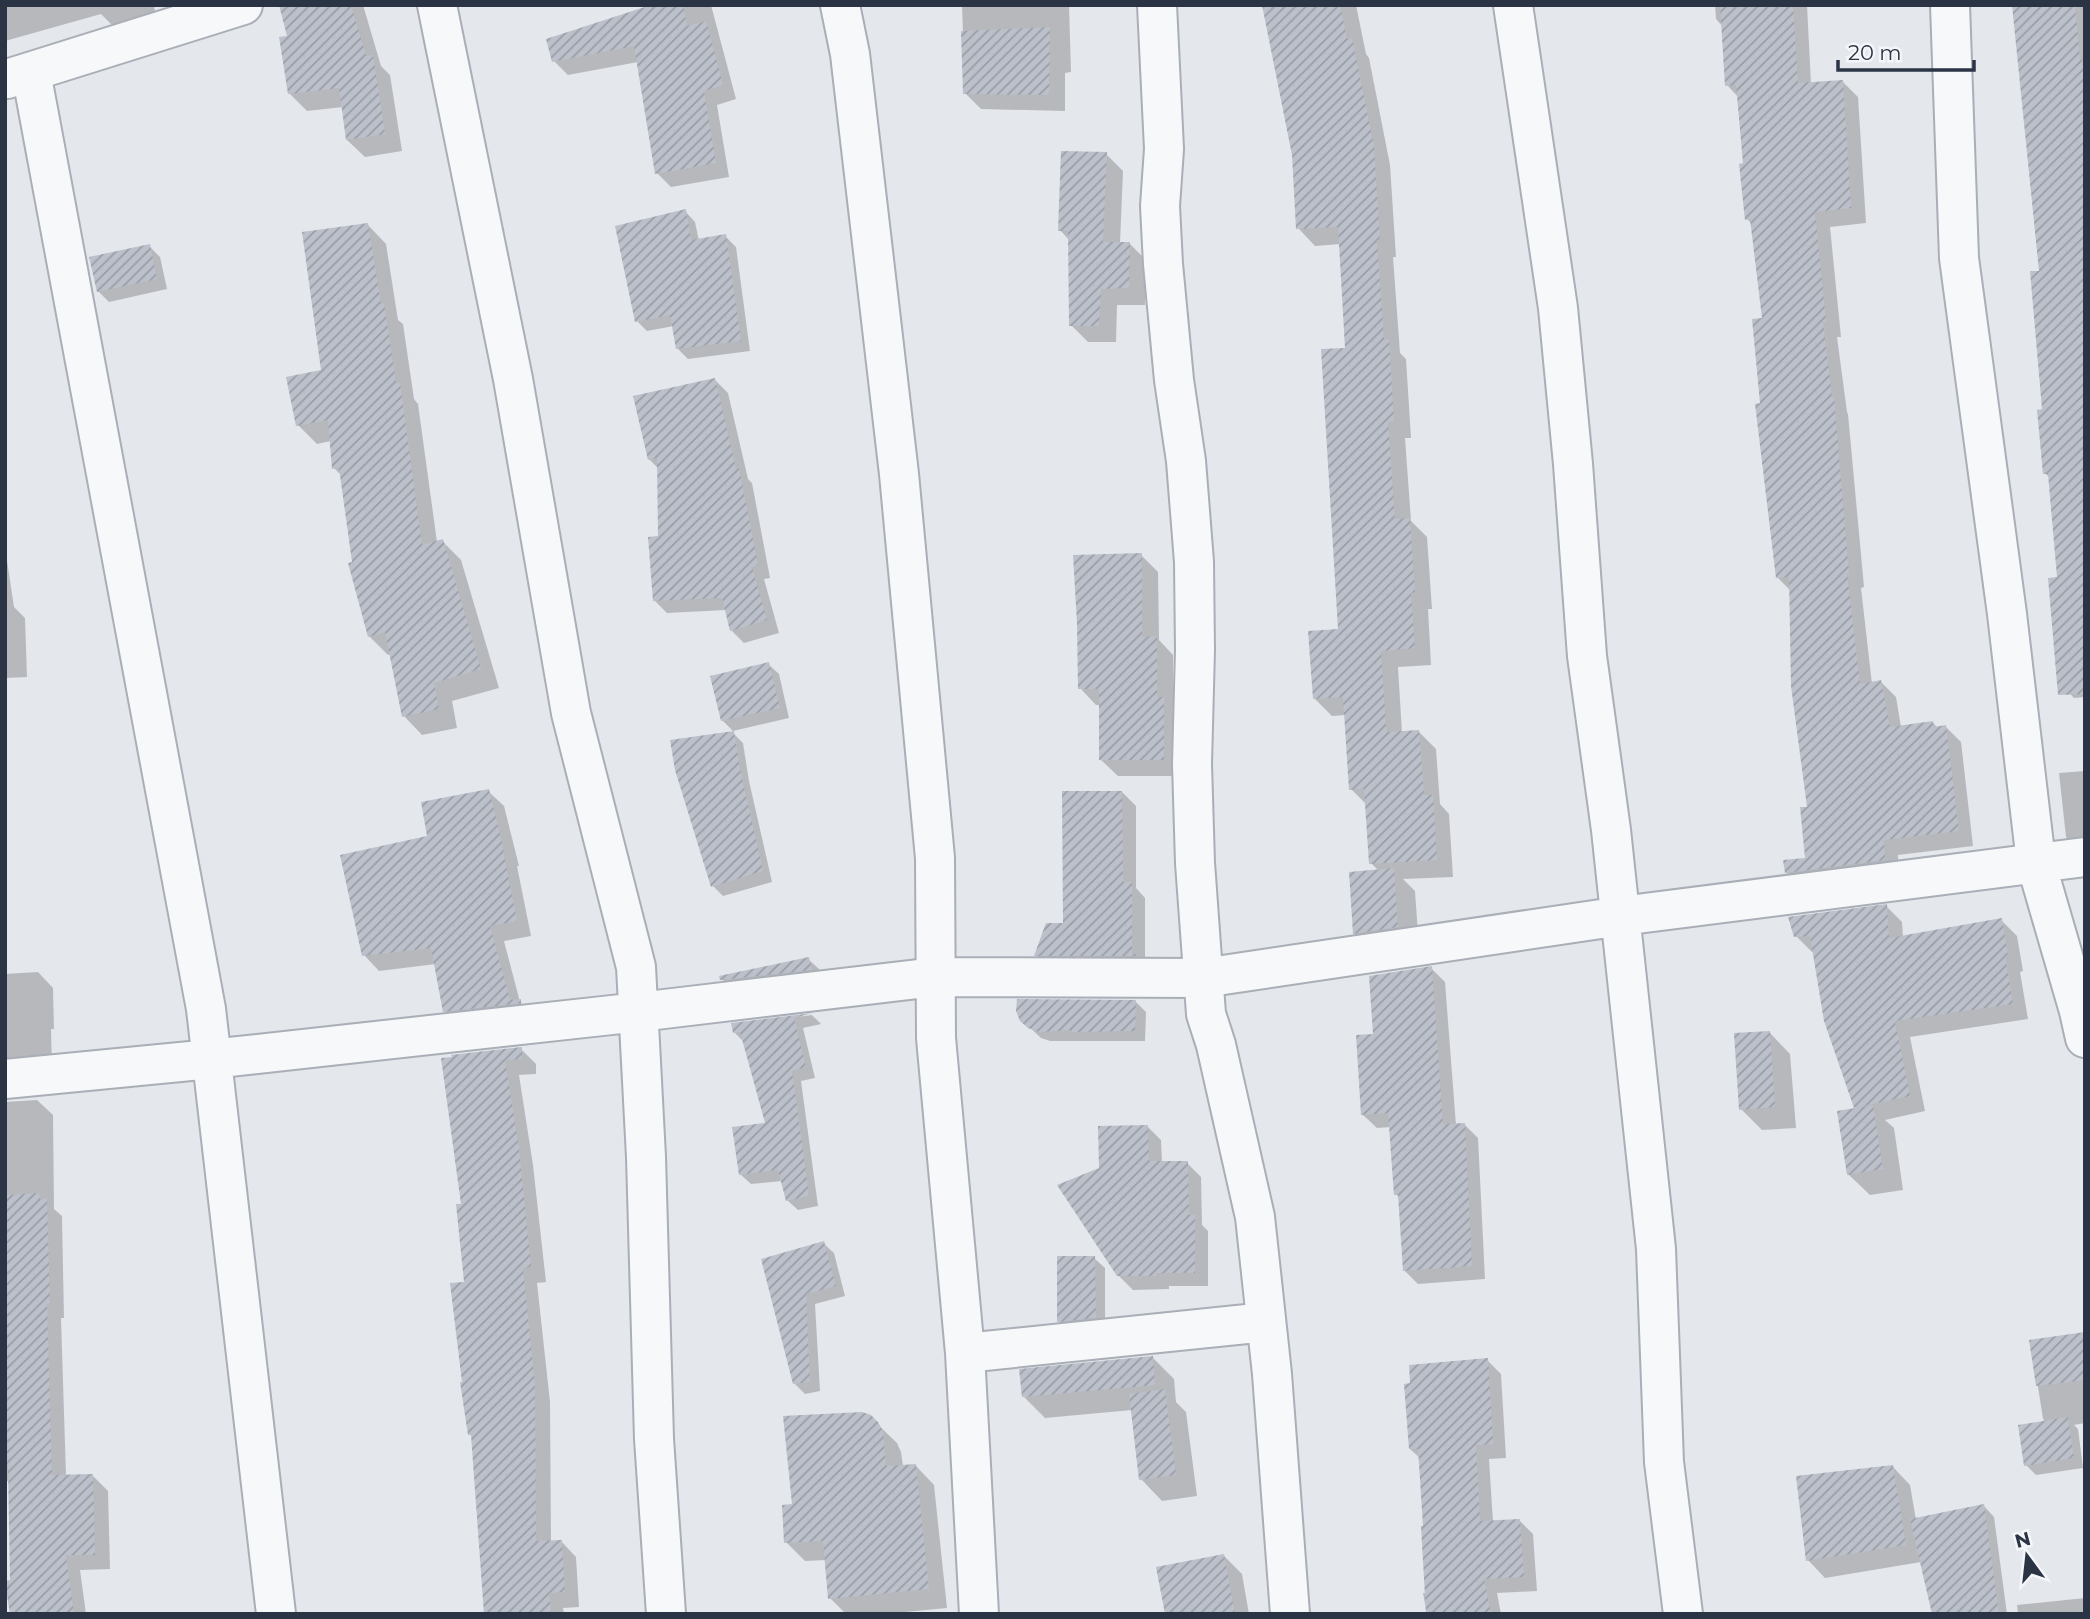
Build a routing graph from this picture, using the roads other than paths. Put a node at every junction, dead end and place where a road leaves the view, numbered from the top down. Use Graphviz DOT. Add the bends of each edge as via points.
graph roads {
  1 [pos="243,5"];
  2 [pos="437,5"];
  3 [pos="840,5"];
  4 [pos="1157,5"];
  5 [pos="1513,5"];
  6 [pos="1950,5"];
  7 [pos="18,76"];
  8 [pos="2085,857"];
  9 [pos="2036,863"];
  10 [pos="1621,916"];
  11 [pos="935,977"];
  12 [pos="1203,978"];
  13 [pos="639,1012"];
  14 [pos="2085,1038"];
  15 [pos="211,1059"];
  16 [pos="5,1079"];
  17 [pos="1265,1322"];
  18 [pos="965,1353"];
  19 [pos="276,1614"];
  20 [pos="666,1614"];
  21 [pos="979,1614"];
  22 [pos="1290,1614"];
  23 [pos="1683,1614"];
  1 -- 7 [label="street"];
  2 -- 13 [label="street" via="513,379 571,713 636,967"];
  3 -- 11 [label="street" via="899,474 935,859"];
  4 -- 12 [label="street" via="1164,149 1160,206 1163,264 1194,562 1192,764"];
  5 -- 10 [label="street" via="1558,307 1587,656"];
  6 -- 9 [label="street" via="1959,258"];
  7 -- 15 [label="street" via="206,1009"];
  8 -- 9 [label="street"];
  9 -- 10 [label="street"];
  9 -- 14 [label="street"];
  10 -- 12 [label="street"];
  10 -- 23 [label="street" via="1656,1250 1664,1462"];
  11 -- 12 [label="street"];
  11 -- 13 [label="street"];
  11 -- 18 [label="street" via="936,1038"];
  12 -- 17 [label="street" via="1206,1014 1255,1217"];
  13 -- 15 [label="street"];
  13 -- 20 [label="street" via="654,1439"];
  15 -- 16 [label="street"];
  15 -- 19 [label="street"];
  17 -- 18 [label="street"];
  17 -- 22 [label="street"];
  18 -- 21 [label="street"];
}
